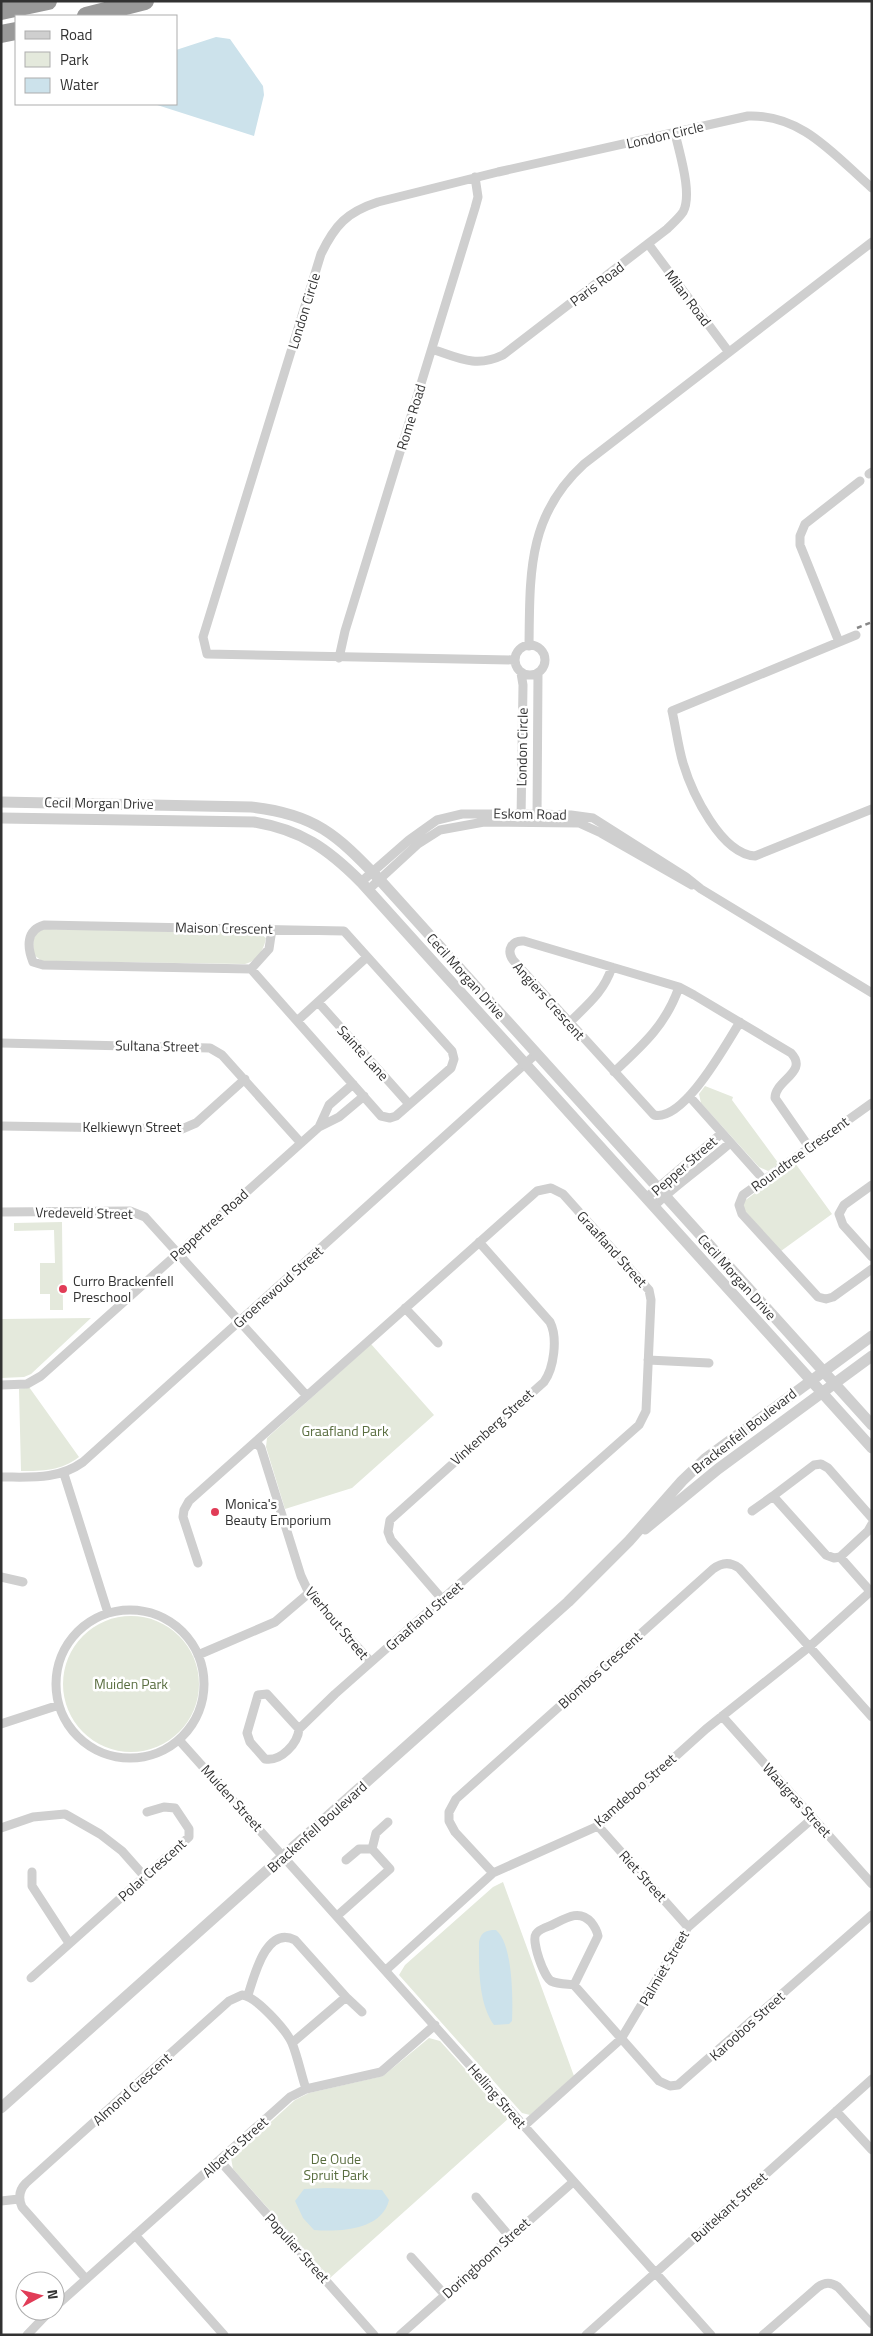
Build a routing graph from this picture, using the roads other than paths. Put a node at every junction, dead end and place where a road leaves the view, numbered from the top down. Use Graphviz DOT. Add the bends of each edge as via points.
graph roads {
  1 [pos="48,1"];
  2 [pos="146,1"];
  3 [pos="1,11"];
  4 [pos="90,15"];
  5 [pos="15,31"];
  6 [pos="1,34"];
  7 [pos="675,133"];
  8 [pos="475,177"];
  9 [pos="872,188"];
  10 [pos="872,242"];
  11 [pos="649,245"];
  12 [pos="432,349"];
  13 [pos="728,351"];
  14 [pos="860,480"];
  15 [pos="856,635"];
  16 [pos="840,642"];
  17 [pos="529,646"];
  18 [pos="339,658"];
  19 [pos="515,660"];
  20 [pos="522,673"];
  21 [pos="538,673"];
  22 [pos="1,802"];
  23 [pos="872,808"];
  24 [pos="1,818"];
  25 [pos="521,818"];
  26 [pos="537,818"];
  27 [pos="376,876"];
  28 [pos="364,886"];
  29 [pos="272,929"];
  30 [pos="367,956"];
  31 [pos="612,967"];
  32 [pos="251,969"];
  33 [pos="679,987"];
  34 [pos="872,993"];
  35 [pos="318,1002"];
  36 [pos="297,1021"];
  37 [pos="740,1022"];
  38 [pos="569,1023"];
  39 [pos="1,1043"];
  40 [pos="536,1054"];
  41 [pos="525,1064"];
  42 [pos="614,1072"];
  43 [pos="244,1079"];
  44 [pos="353,1084"];
  45 [pos="364,1096"];
  46 [pos="689,1096"];
  47 [pos="872,1103"];
  48 [pos="409,1104"];
  49 [pos="1,1126"];
  50 [pos="319,1126"];
  51 [pos="722,1133"];
  52 [pos="300,1143"];
  53 [pos="730,1143"];
  54 [pos="809,1147"];
  55 [pos="689,1162"];
  56 [pos="697,1171"];
  57 [pos="764,1180"];
  58 [pos="872,1185"];
  59 [pos="661,1192"];
  60 [pos="650,1202"];
  61 [pos="1,1212"];
  62 [pos="479,1242"];
  63 [pos="179,1253"];
  64 [pos="872,1257"];
  65 [pos="872,1268"];
  66 [pos="405,1308"];
  67 [pos="240,1321"];
  68 [pos="872,1336"];
  69 [pos="438,1343"];
  70 [pos="872,1356"];
  71 [pos="648,1360"];
  72 [pos="710,1363"];
  73 [pos="822,1372"];
  74 [pos="810,1380"];
  75 [pos="834,1384"];
  76 [pos="1,1385"];
  77 [pos="823,1392"];
  78 [pos="307,1396"];
  79 [pos="872,1425"];
  80 [pos="256,1442"];
  81 [pos="872,1448"];
  82 [pos="64,1474"];
  83 [pos="1,1477"];
  84 [pos="773,1496"];
  85 [pos="752,1511"];
  86 [pos="872,1518"];
  87 [pos="872,1524"];
  88 [pos="629,1541"];
  89 [pos="840,1556"];
  90 [pos="198,1563"];
  91 [pos="1,1578"];
  92 [pos="23,1582"];
  93 [pos="871,1590"];
  94 [pos="309,1593"];
  95 [pos="442,1599"];
  96 [pos="108,1613"];
  97 [pos="809,1647"];
  98 [pos="198,1655"];
  99 [pos="371,1662"];
  100 [pos="60,1705"];
  101 [pos="722,1716"];
  102 [pos="872,1716"];
  103 [pos="1,1724"];
  104 [pos="299,1729"];
  105 [pos="180,1740"];
  106 [pos="147,1812"];
  107 [pos="812,1818"];
  108 [pos="388,1822"];
  109 [pos="598,1826"];
  110 [pos="1,1828"];
  111 [pos="372,1849"];
  112 [pos="284,1857"];
  113 [pos="346,1860"];
  114 [pos="32,1872"];
  115 [pos="493,1873"];
  116 [pos="145,1877"];
  117 [pos="872,1884"];
  118 [pos="872,1914"];
  119 [pos="337,1916"];
  120 [pos="688,1927"];
  121 [pos="69,1943"];
  122 [pos="386,1970"];
  123 [pos="31,1978"];
  124 [pos="574,1985"];
  125 [pos="248,1995"];
  126 [pos="346,1997"];
  127 [pos="362,2012"];
  128 [pos="435,2025"];
  129 [pos="621,2040"];
  130 [pos="292,2043"];
  131 [pos="872,2080"];
  132 [pos="306,2089"];
  133 [pos="1,2108"];
  134 [pos="836,2111"];
  135 [pos="524,2126"];
  136 [pos="872,2150"];
  137 [pos="220,2161"];
  138 [pos="572,2182"];
  139 [pos="476,2197"];
  140 [pos="19,2199"];
  141 [pos="1,2202"];
  142 [pos="135,2235"];
  143 [pos="510,2237"];
  144 [pos="411,2257"];
  145 [pos="656,2273"];
  146 [pos="86,2279"];
  147 [pos="445,2295"];
  148 [pos="65,2298"];
  149 [pos="40,2321"];
  150 [pos="872,2324"];
  151 [pos="219,2333"];
  152 [pos="27,2335"];
  153 [pos="374,2335"];
  154 [pos="400,2335"];
  155 [pos="586,2335"];
  156 [pos="711,2335"];
  157 [pos="764,2335"];
  1 -- 3 [label="highway"];
  2 -- 4 [label="highway"];
  5 -- 6 [label="highway"];
  7 -- 8 [label="street, London Circle"];
  7 -- 9 [label="street, London Circle" via="748,116 780,119 812,136"];
  7 -- 11 [label="street, Paris Road" via="686,200 683,211"];
  8 -- 12 [label="street, Rome Road" via="478,197"];
  8 -- 18 [label="street, London Circle" via="362,207 330,235 203,637 209,655"];
  10 -- 13 [label="street"];
  11 -- 12 [label="street, Paris Road" via="503,355 475,363"];
  11 -- 13 [label="street, Milan Road"];
  12 -- 18 [label="street, Rome Road"];
  13 -- 17 [label="street" via="584,464 560,487 535,543 530,579"];
  14 -- 16 [label="street" via="805,524 800,536 800,546"];
  15 -- 16 [label="street"];
  16 -- 23 [label="street" via="672,710 684,765 695,792 715,828 741,854 755,856"];
  17 -- 19 [label="street" via="518,652"];
  17 -- 21 [label="street" via="543,653 545,661"];
  18 -- 19 [label="street, London Circle"];
  19 -- 20 [label="street"];
  20 -- 21 [label="street"];
  20 -- 25 [label="street, London Circle"];
  21 -- 26 [label="street, London Circle"];
  22 -- 27 [label="street, Cecil Morgan Drive" via="231,806 275,810 300,817 329,831"];
  24 -- 28 [label="street, Cecil Morgan Drive" via="254,822 296,833 320,845"];
  25 -- 26 [label="street, Eskom Road"];
  25 -- 27 [label="street, Eskom Road" via="462,814 437,820"];
  26 -- 34 [label="street, Eskom Road" via="590,827 701,889"];
  27 -- 28 [label="street, Eskom Road"];
  27 -- 40 [label="street, Cecil Morgan Drive"];
  28 -- 41 [label="street, Cecil Morgan Drive"];
  29 -- 30 [label="street, Maison Crescent" via="344,931"];
  29 -- 32 [label="street" via="269,949"];
  29 -- 32 [label="street, Maison Crescent" via="44,925 36,927 29,935 29,953 33,962 42,965"];
  30 -- 35 [label="street"];
  30 -- 48 [label="street, Maison Crescent" via="454,1055 451,1068"];
  31 -- 33 [label="street, Angiers Crescent"];
  31 -- 38 [label="street" via="608,981 596,997"];
  31 -- 38 [label="street, Angiers Crescent" via="524,940 513,944 510,958"];
  32 -- 36 [label="street, Maison Crescent"];
  33 -- 37 [label="street, Angiers Crescent"];
  33 -- 42 [label="street" via="651,1038"];
  35 -- 36 [label="street"];
  35 -- 48 [label="street, Sainte Lane"];
  36 -- 44 [label="street, Maison Crescent"];
  37 -- 46 [label="street, Angiers Crescent" via="703,1081"];
  37 -- 54 [label="street, Angiers Crescent" via="795,1059 794,1073 776,1089 775,1098"];
  38 -- 42 [label="street, Angiers Crescent"];
  39 -- 43 [label="street, Sultana Street" via="206,1047 218,1052"];
  40 -- 41 [label="street, Groenewoud Street"];
  40 -- 59 [label="street, Cecil Morgan Drive"];
  41 -- 60 [label="street, Cecil Morgan Drive"];
  41 -- 67 [label="street, Groenewoud Street"];
  42 -- 46 [label="street, Angiers Crescent" via="654,1115 668,1114"];
  43 -- 49 [label="street, Kelkiewyn Street" via="196,1123 182,1129"];
  43 -- 52 [label="street, Sultana Street"];
  44 -- 45 [label="street, Maison Crescent"];
  44 -- 50 [label="street" via="329,1105"];
  45 -- 48 [label="street, Maison Crescent" via="386,1117 396,1116"];
  45 -- 50 [label="street" via="339,1117"];
  46 -- 51 [label="street, Pepper Street"];
  47 -- 54 [label="street, Roundtree Crescent"];
  50 -- 52 [label="street, Peppertree Road"];
  51 -- 53 [label="street, Pepper Street"];
  51 -- 55 [label="street, Pepper Street"];
  52 -- 63 [label="street, Peppertree Road"];
  53 -- 56 [label="street, Pepper Street"];
  53 -- 57 [label="street, Pepper Street"];
  54 -- 57 [label="street, Roundtree Crescent"];
  55 -- 56 [label="street"];
  55 -- 59 [label="street, Pepper Street"];
  56 -- 59 [label="street, Pepper Street"];
  57 -- 65 [label="street, Roundtree Crescent" via="741,1198 740,1211 815,1294 822,1299 830,1298"];
  58 -- 64 [label="street" via="844,1205 839,1214 843,1225"];
  59 -- 60 [label="street, Pepper Street"];
  59 -- 73 [label="street, Cecil Morgan Drive"];
  60 -- 74 [label="street, Cecil Morgan Drive"];
  61 -- 63 [label="street, Vredeveld Street" via="130,1211 152,1222"];
  62 -- 66 [label="street, Graafland Street"];
  62 -- 71 [label="street, Graafland Street" via="537,1191 546,1187 560,1191 649,1290"];
  62 -- 95 [label="street, Vinkenberg Street" via="550,1322 554,1334 552,1364 544,1382 390,1520 390,1540"];
  63 -- 67 [label="street, Vredeveld Street"];
  63 -- 76 [label="street, Peppertree Road" via="38,1378 27,1384"];
  66 -- 69 [label="street"];
  66 -- 78 [label="street, Graafland Street"];
  67 -- 78 [label="street, Vredeveld Street"];
  67 -- 82 [label="street, Groenewoud Street" via="104,1444"];
  68 -- 73 [label="street, Brackenfell Boulevard"];
  70 -- 75 [label="street, Brackenfell Boulevard"];
  71 -- 72 [label="street"];
  71 -- 95 [label="street, Graafland Street" via="646,1411 639,1425"];
  73 -- 74 [label="street, Brackenfell Boulevard"];
  73 -- 75 [label="street, Cecil Morgan Drive"];
  74 -- 77 [label="street, Cecil Morgan Drive"];
  74 -- 88 [label="street, Brackenfell Boulevard" via="705,1459"];
  75 -- 77 [label="street, Brackenfell Boulevard"];
  75 -- 79 [label="street, Cecil Morgan Drive"];
  77 -- 81 [label="street, Cecil Morgan Drive"];
  77 -- 88 [label="street, Brackenfell Boulevard" via="718,1469"];
  78 -- 80 [label="street, Graafland Street"];
  80 -- 90 [label="street, Graafland Street" via="184,1510 184,1520"];
  80 -- 94 [label="street, Vierhout Street" via="262,1448"];
  82 -- 83 [label="street, Groenewoud Street"];
  82 -- 96 [label="street"];
  84 -- 85 [label="street"];
  84 -- 86 [label="street" via="814,1465 821,1464"];
  84 -- 89 [label="street" via="826,1555"];
  87 -- 89 [label="street"];
  88 -- 112 [label="street, Brackenfell Boulevard" via="568,1602"];
  89 -- 93 [label="street"];
  91 -- 92 [label="street"];
  93 -- 97 [label="street, Kamdeboo Street"];
  94 -- 98 [label="street" via="275,1622"];
  94 -- 99 [label="street, Vierhout Street"];
  95 -- 99 [label="street, Graafland Street"];
  96 -- 98 [label="street" via="124,1610 154,1614 181,1630"];
  96 -- 100 [label="street" via="91,1621 65,1649 56,1686"];
  97 -- 101 [label="street, Kamdeboo Street"];
  97 -- 102 [label="street"];
  97 -- 115 [label="street, Blombos Crescent" via="740,1568 726,1563 717,1566 456,1799 449,1812 452,1827"];
  98 -- 105 [label="street" via="204,1674 204,1692 200,1710"];
  99 -- 104 [label="street, Graafland Street"];
  100 -- 103 [label="street"];
  100 -- 105 [label="street" via="68,1723 81,1739 104,1753 123,1758 143,1757"];
  101 -- 107 [label="street, Waaigras Street"];
  101 -- 109 [label="street, Kamdeboo Street"];
  104 -- 104 [label="street" via="267,1694 260,1693 256,1697 247,1733 250,1742 265,1759 276,1759 295,1743"];
  105 -- 112 [label="street, Muiden Street"];
  106 -- 116 [label="street, Polar Crescent" via="164,1807 175,1808 190,1832"];
  107 -- 117 [label="street, Waaigras Street"];
  107 -- 120 [label="street, Palmiet Street"];
  108 -- 111 [label="street" via="376,1833"];
  109 -- 115 [label="street, Kamdeboo Street"];
  109 -- 120 [label="street, Riet Street"];
  110 -- 116 [label="street" via="33,1817 65,1814 122,1851"];
  111 -- 113 [label="street" via="359,1850"];
  111 -- 119 [label="street" via="390,1869"];
  112 -- 119 [label="street, Helling Street"];
  112 -- 133 [label="street, Brackenfell Boulevard"];
  114 -- 121 [label="street" via="32,1886"];
  115 -- 122 [label="street, Kamdeboo Street"];
  116 -- 121 [label="street, Polar Crescent"];
  118 -- 129 [label="street, Karoobos Street" via="682,2084 662,2084"];
  119 -- 122 [label="street, Helling Street"];
  120 -- 129 [label="street, Palmiet Street"];
  121 -- 123 [label="street, Polar Crescent"];
  122 -- 128 [label="street, Helling Street"];
  124 -- 124 [label="street" via="598,1936 588,1919 578,1915 540,1930 534,1939 548,1978"];
  124 -- 129 [label="street, Karoobos Street"];
  125 -- 126 [label="street" via="263,1952 279,1938 286,1937 297,1942"];
  125 -- 130 [label="street"];
  125 -- 140 [label="street, Almond Crescent" via="236,1996 229,2001 26,2183 20,2190"];
  126 -- 127 [label="street"];
  126 -- 130 [label="street"];
  128 -- 132 [label="street, Alberta Street" via="381,2072"];
  128 -- 135 [label="street, Helling Street"];
  129 -- 135 [label="street, Palmiet Street"];
  130 -- 132 [label="street"];
  131 -- 134 [label="street, Buitekant Street"];
  132 -- 137 [label="street, Alberta Street" via="286,2100"];
  134 -- 136 [label="street"];
  134 -- 145 [label="street, Buitekant Street"];
  135 -- 138 [label="street, Helling Street"];
  137 -- 142 [label="street, Alberta Street"];
  137 -- 153 [label="street, Populier Street"];
  138 -- 143 [label="street, Doringboom Street"];
  138 -- 145 [label="street, Helling Street"];
  139 -- 143 [label="street"];
  140 -- 141 [label="street"];
  140 -- 146 [label="street" via="22,2207"];
  142 -- 146 [label="street, Alberta Street"];
  142 -- 151 [label="street"];
  143 -- 147 [label="street, Doringboom Street"];
  144 -- 147 [label="street"];
  145 -- 155 [label="street, Buitekant Street"];
  145 -- 156 [label="street, Helling Street"];
  146 -- 148 [label="street, Alberta Street"];
  147 -- 154 [label="street, Doringboom Street"];
  149 -- 152 [label="street"];
  150 -- 157 [label="street" via="838,2287 828,2283 818,2286"];
}
